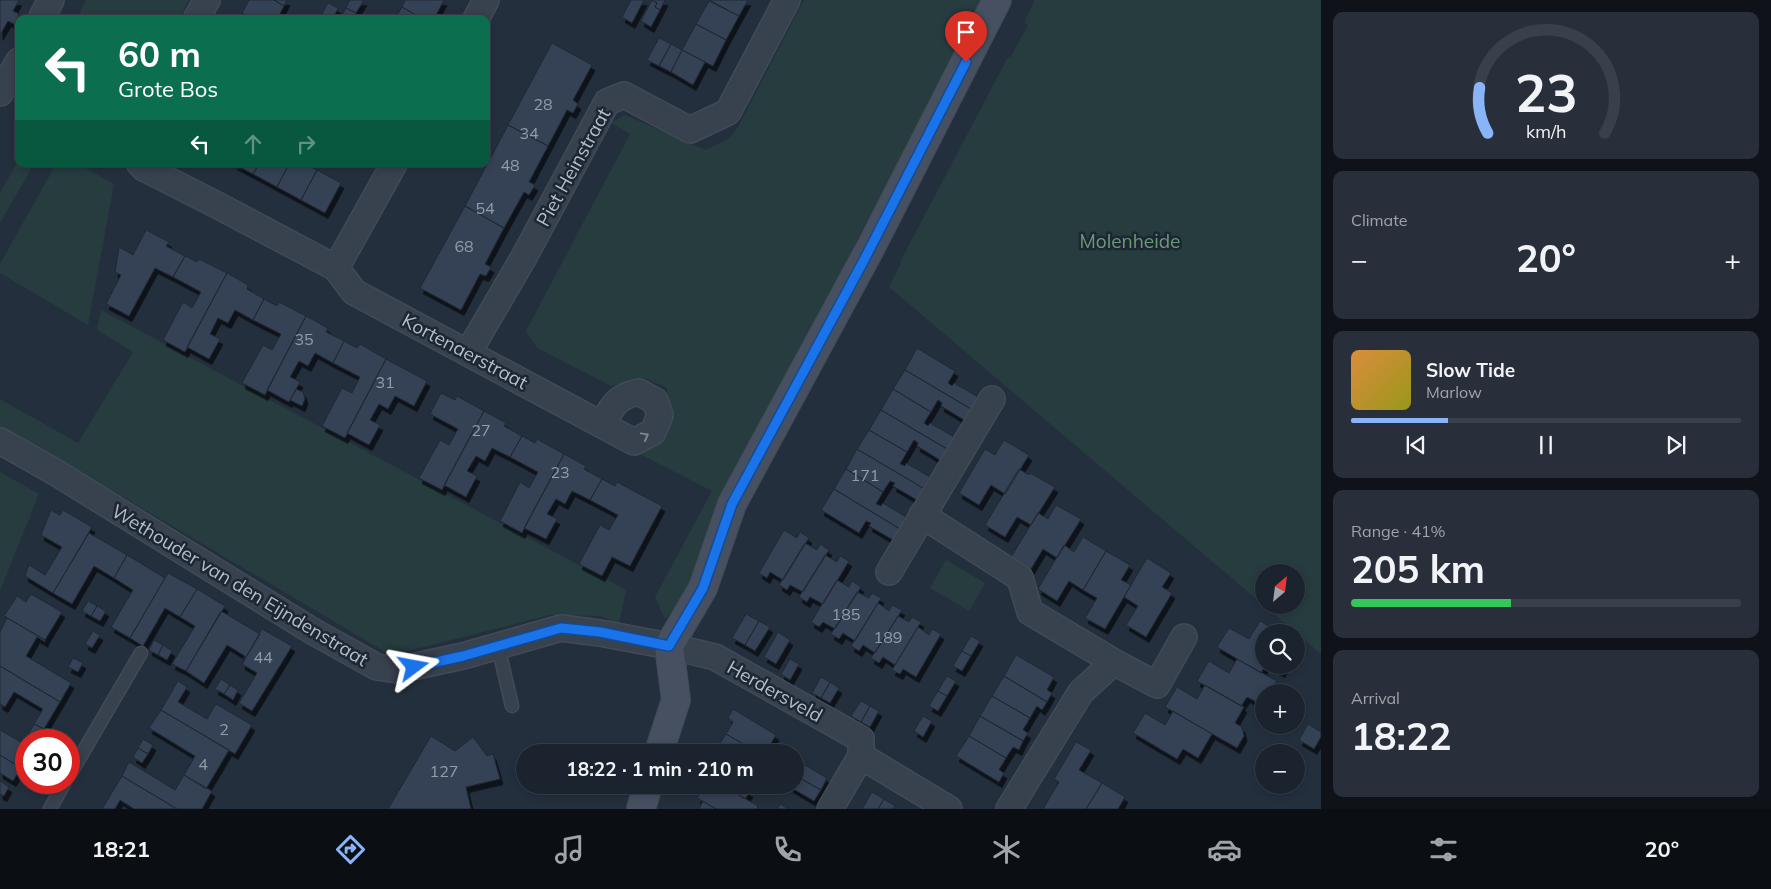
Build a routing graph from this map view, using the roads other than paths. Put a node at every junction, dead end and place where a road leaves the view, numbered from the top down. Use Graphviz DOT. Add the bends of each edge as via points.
graph roads {
  1 [pos="51,0"];
  2 [pos="207,0"];
  3 [pos="486,0"];
  4 [pos="787,0"];
  5 [pos="997,0"];
  6 [pos="43,15"];
  7 [pos="198,15"];
  8 [pos="478,15"];
  9 [pos="15,68"];
  10 [pos="0,92"];
  11 [pos="143,167"];
  12 [pos="392,167"];
  13 [pos="336,268"];
  14 [pos="468,354"];
  15 [pos="992,399"];
  16 [pos="602,425"];
  17 [pos="0,441"];
  18 [pos="922,515"];
  19 [pos="889,572"];
  20 [pos="1184,637"];
  21 [pos="498,646"];
  22 [pos="669,646"];
  23 [pos="141,653"];
  24 [pos="1114,662"];
  25 [pos="512,706"];
  26 [pos="662,744"];
  27 [pos="861,756"];
  28 [pos="80,757"];
  29 [pos="58,794"];
  30 [pos="645,794"];
  31 [pos="50,809"];
  32 [pos="640,809"];
  33 [pos="830,809"];
  34 [pos="949,809"];
  35 [pos="1009,809"];
  1 -- 6 [label="street"];
  2 -- 7 [label="street"];
  3 -- 8 [label="street"];
  4 -- 14 [label="street, Piet Heinstraat" via="728,112 690,130 624,96 607,102"];
  5 -- 22 [label="street" via="866,256 732,504 703,588"];
  9 -- 10 [label="street"];
  11 -- 13 [label="street, Kortenaerstraat"];
  12 -- 13 [label="street"];
  13 -- 14 [label="street, Kortenaerstraat" via="354,292"];
  14 -- 16 [label="street, Kortenaerstraat"];
  15 -- 18 [label="street"];
  17 -- 21 [label="street, Wethouder van den Eijndenstraat" via="377,667 398,670"];
  18 -- 19 [label="street"];
  18 -- 24 [label="street" via="1020,578 1030,612"];
  20 -- 24 [label="street" via="1157,685"];
  21 -- 22 [label="street, Wethouder van den Eijndenstraat" via="561,628"];
  21 -- 25 [label="lane"];
  22 -- 26 [label="street" via="676,700"];
  22 -- 27 [label="street, Herdersveld" via="715,657 861,739"];
  23 -- 28 [label="lane"];
  24 -- 35 [label="street" via="1081,692"];
  27 -- 33 [label="street"];
  27 -- 34 [label="street"];
  29 -- 31 [label="lane"];
  30 -- 32 [label="street"];
}
